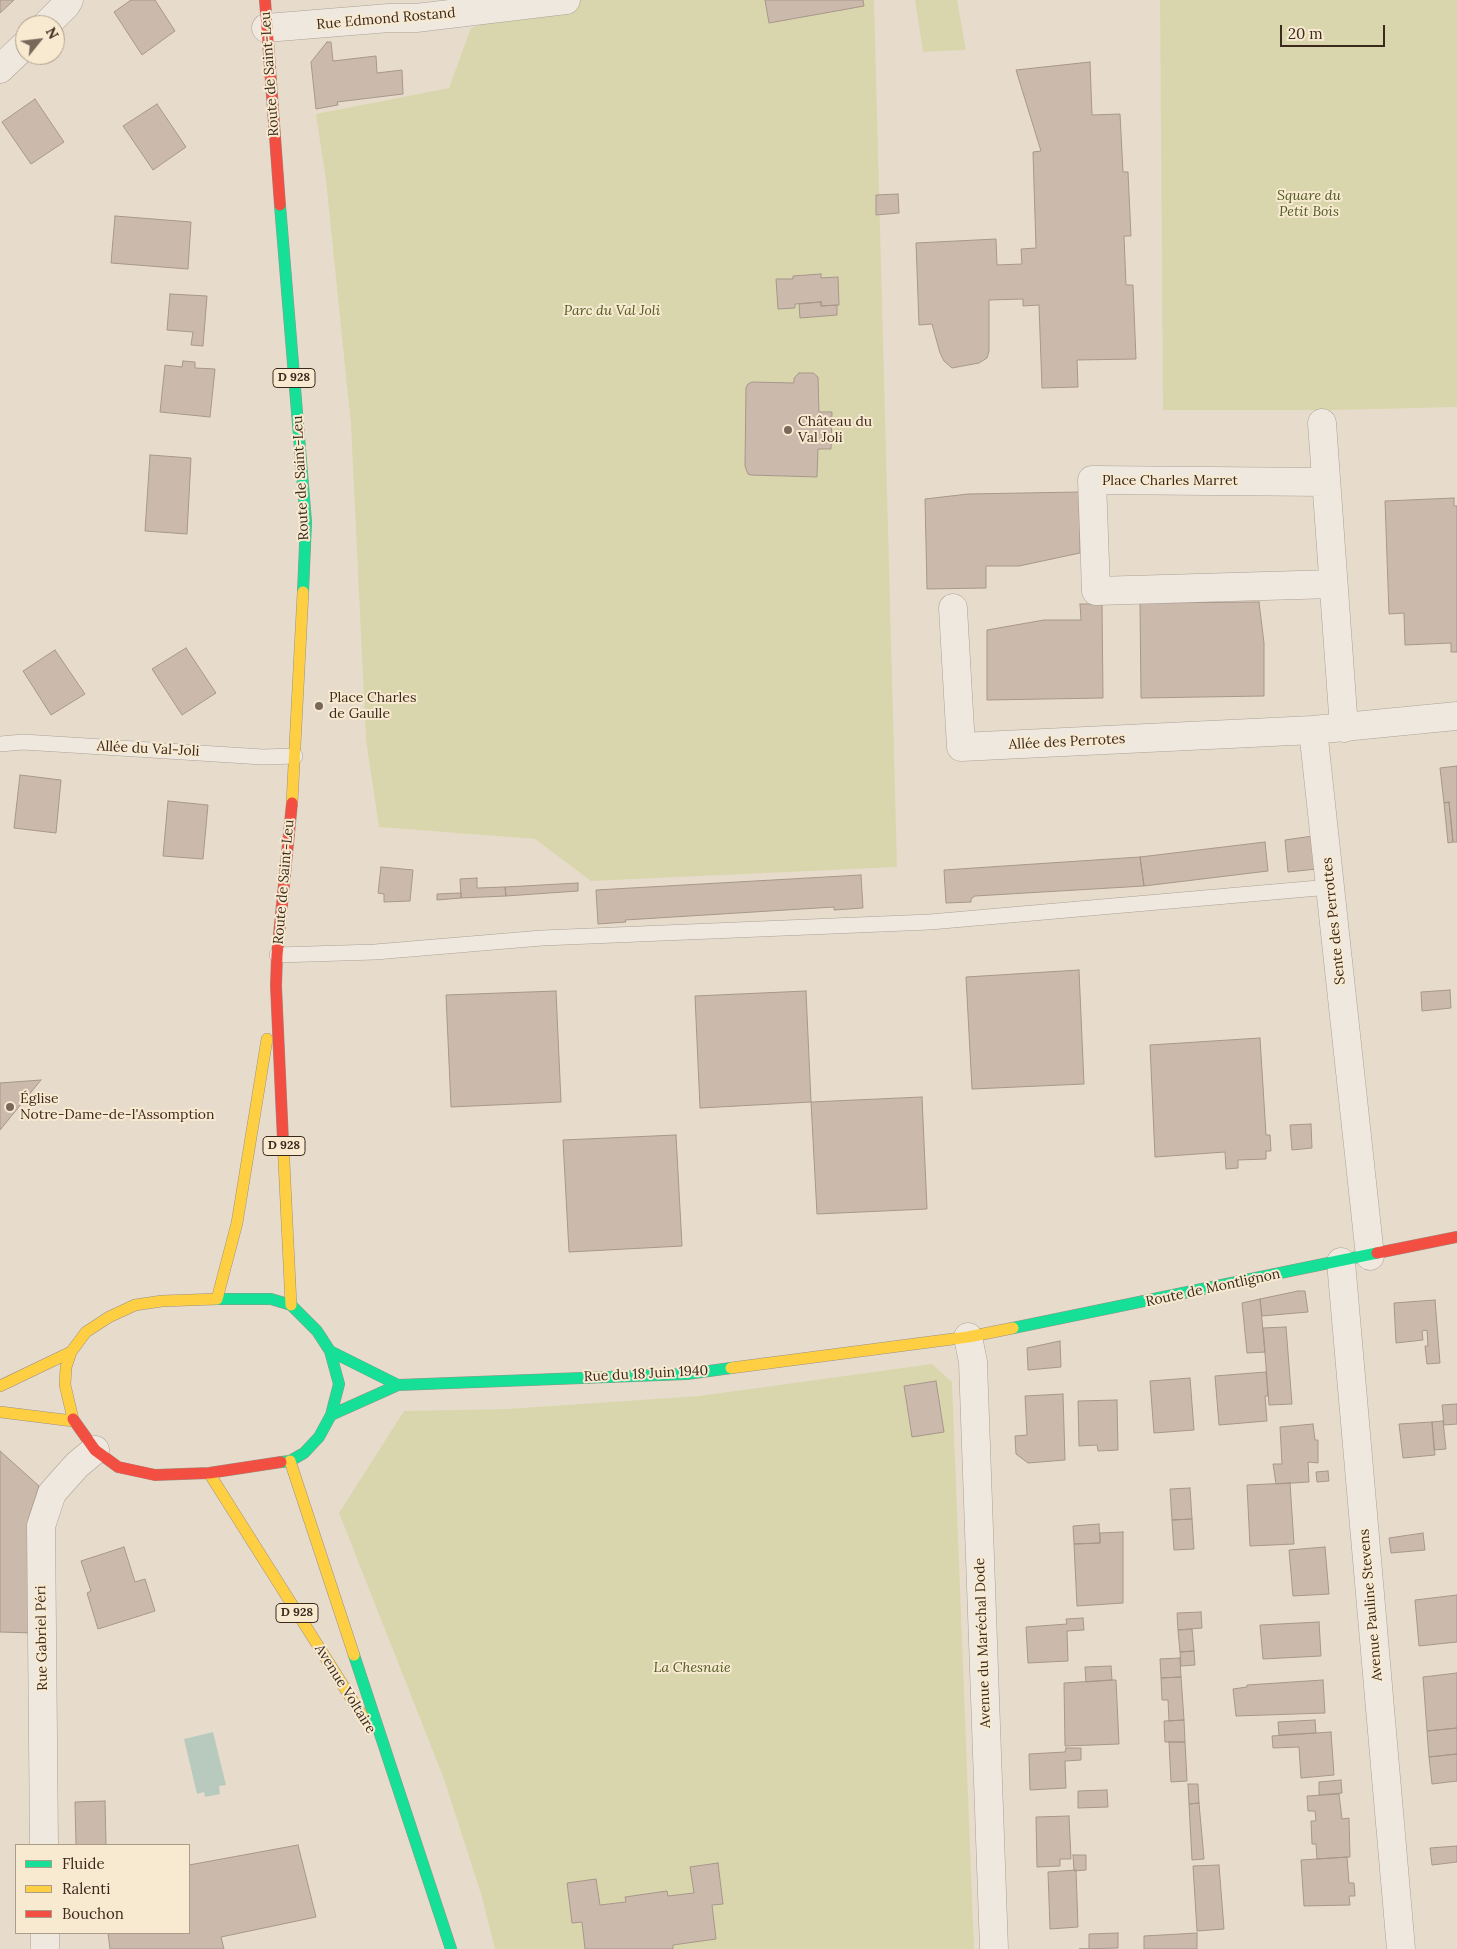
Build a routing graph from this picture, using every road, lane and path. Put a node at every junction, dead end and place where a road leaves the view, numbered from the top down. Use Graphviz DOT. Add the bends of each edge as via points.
graph roads {
  1 [pos="69,0"];
  2 [pos="265,0"];
  3 [pos="559,0"];
  4 [pos="56,15"];
  5 [pos="266,28"];
  6 [pos="15,55"];
  7 [pos="0,69"];
  8 [pos="1322,423"];
  9 [pos="1326,482"];
  10 [pos="1333,584"];
  11 [pos="954,608"];
  12 [pos="1457,716"];
  13 [pos="1344,728"];
  14 [pos="1313,730"];
  15 [pos="0,744"];
  16 [pos="295,756"];
  17 [pos="1330,887"];
  18 [pos="278,955"];
  19 [pos="276,986"];
  20 [pos="1457,1238"];
  21 [pos="1370,1256"];
  22 [pos="1341,1262"];
  23 [pos="217,1299"];
  24 [pos="291,1306"];
  25 [pos="968,1337"];
  26 [pos="330,1351"];
  27 [pos="71,1352"];
  28 [pos="398,1385"];
  29 [pos="0,1386"];
  30 [pos="0,1412"];
  31 [pos="331,1415"];
  32 [pos="73,1421"];
  33 [pos="95,1450"];
  34 [pos="290,1461"];
  35 [pos="209,1473"];
  36 [pos="385,1752"];
  37 [pos="44,1844"];
  38 [pos="45,1934"];
  39 [pos="45,1949"];
  40 [pos="451,1949"];
  41 [pos="994,1949"];
  42 [pos="1401,1949"];
  1 -- 4 [label="street"];
  2 -- 5 [label="main road, Route de Saint-Leu / D 928"];
  3 -- 5 [label="street, Rue Edmond Rostand" via="416,18"];
  5 -- 16 [label="main road, Route de Saint-Leu / D 928" via="306,522"];
  6 -- 7 [label="street"];
  8 -- 9 [label="street"];
  9 -- 10 [label="street"];
  9 -- 10 [label="street, Place Charles Marret" via="1092,480 1096,591"];
  10 -- 13 [label="street"];
  11 -- 14 [label="street, Allée des Perrotes" via="961,747"];
  12 -- 13 [label="street"];
  13 -- 14 [label="street"];
  14 -- 17 [label="street, Sente des Perrottes"];
  15 -- 16 [label="lane, Allée du Val-Joli" via="23,742 263,757"];
  16 -- 18 [label="main road, Route de Saint-Leu / D 928"];
  17 -- 18 [label="lane" via="930,922 542,938 375,952"];
  17 -- 21 [label="street, Sente des Perrottes"];
  18 -- 19 [label="main road, Route de Saint-Leu / D 928"];
  19 -- 23 [label="main road, Route de Saint-Leu / D 928" via="237,1223"];
  19 -- 24 [label="main road, Route de Saint-Leu / D 928"];
  20 -- 21 [label="main road, Route de Montlignon"];
  21 -- 22 [label="main road, Route de Montlignon"];
  22 -- 25 [label="main road, Route de Montlignon"];
  22 -- 42 [label="street, Avenue Pauline Stevens"];
  23 -- 24 [label="main road" via="271,1299"];
  23 -- 27 [label="main road" via="135,1305 86,1332"];
  24 -- 26 [label="main road" via="317,1331"];
  25 -- 28 [label="main road, Rue du 18 Juin 1940" via="687,1374"];
  25 -- 41 [label="street, Avenue du Maréchal Dode" via="973,1362"];
  26 -- 28 [label="main road, Rue du 18 Juin 1940"];
  26 -- 31 [label="main road" via="339,1384"];
  27 -- 29 [label="main road"];
  27 -- 32 [label="main road" via="65,1385"];
  28 -- 31 [label="main road"];
  30 -- 32 [label="main road"];
  31 -- 34 [label="main road" via="319,1437 304,1453"];
  32 -- 33 [label="main road"];
  33 -- 35 [label="main road" via="118,1467 155,1476"];
  33 -- 37 [label="street, Rue Gabriel Péri" via="52,1493 41,1526"];
  34 -- 35 [label="main road"];
  34 -- 36 [label="main road, Avenue Voltaire / D 928"];
  35 -- 36 [label="main road, Avenue Voltaire / D 928"];
  36 -- 40 [label="main road, Avenue Voltaire / D 928"];
  38 -- 39 [label="street"];
}
